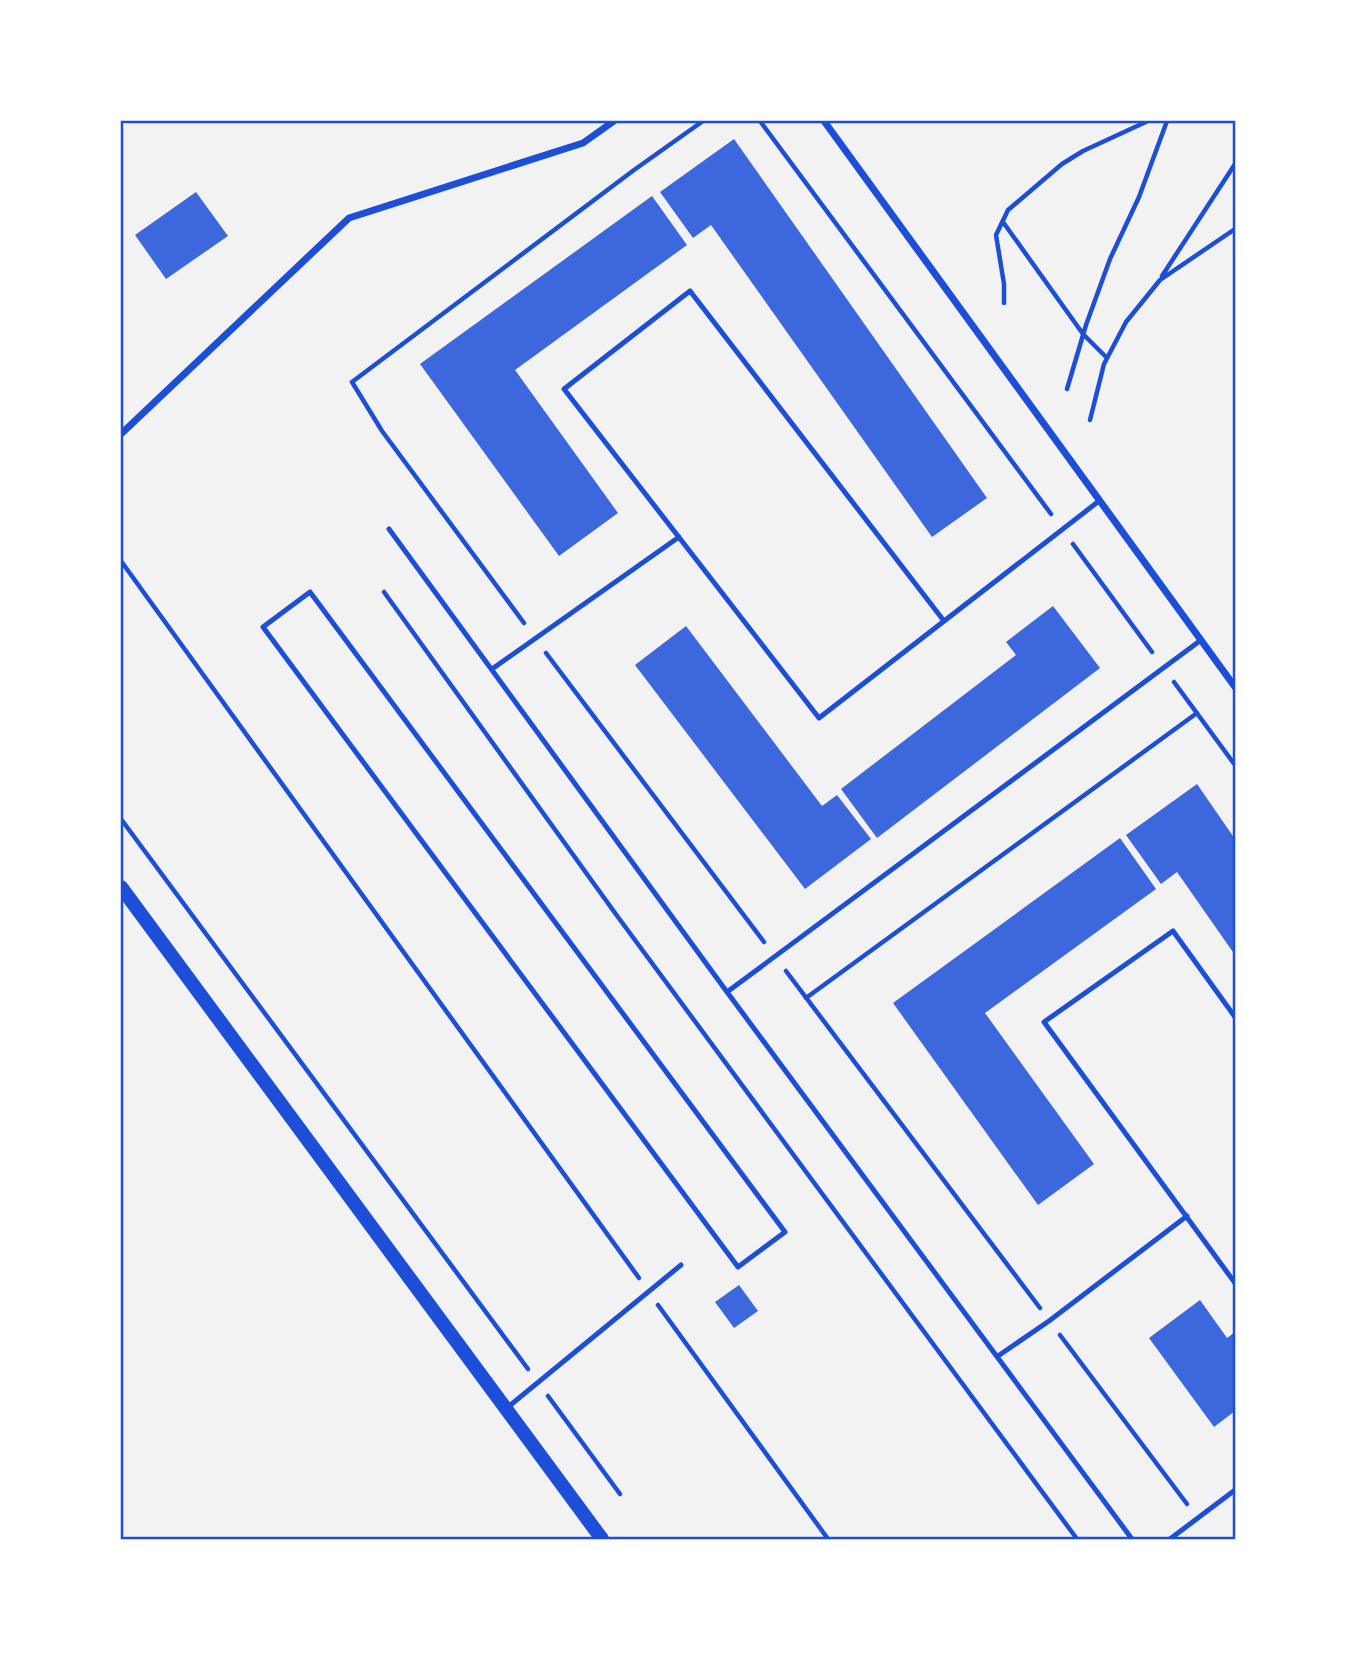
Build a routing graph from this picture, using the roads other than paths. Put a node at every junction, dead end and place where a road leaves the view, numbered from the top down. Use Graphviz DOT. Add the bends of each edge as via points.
graph roads {
  1 [pos="614,121"];
  2 [pos="824,121"];
  3 [pos="122,431"];
  4 [pos="1100,501"];
  5 [pos="390,529"];
  6 [pos="679,537"];
  7 [pos="944,621"];
  8 [pos="1201,640"];
  9 [pos="492,669"];
  10 [pos="1235,687"];
  11 [pos="121,887"];
  12 [pos="727,992"];
  13 [pos="1235,1017"];
  14 [pos="1186,1216"];
  15 [pos="785,1232"];
  16 [pos="681,1265"];
  17 [pos="1235,1283"];
  18 [pos="998,1356"];
  19 [pos="506,1409"];
  20 [pos="1235,1490"];
  21 [pos="602,1539"];
  22 [pos="1132,1539"];
  23 [pos="1170,1539"];
  1 -- 3 [label="street" via="583,143 349,218"];
  2 -- 4 [label="street"];
  4 -- 7 [label="lane"];
  4 -- 8 [label="street"];
  5 -- 9 [label="lane"];
  6 -- 7 [label="lane" via="819,718"];
  6 -- 7 [label="lane" via="564,389 690,291"];
  6 -- 9 [label="lane"];
  8 -- 10 [label="street"];
  8 -- 12 [label="lane"];
  9 -- 12 [label="lane"];
  11 -- 19 [label="main road"];
  12 -- 18 [label="lane"];
  13 -- 14 [label="lane" via="1173,931 1044,1022"];
  14 -- 17 [label="lane"];
  14 -- 18 [label="lane"];
  15 -- 15 [label="lane" via="738,1267 263,627 310,592"];
  16 -- 19 [label="lane"];
  18 -- 22 [label="lane"];
  19 -- 21 [label="main road"];
  20 -- 23 [label="lane"];
}
